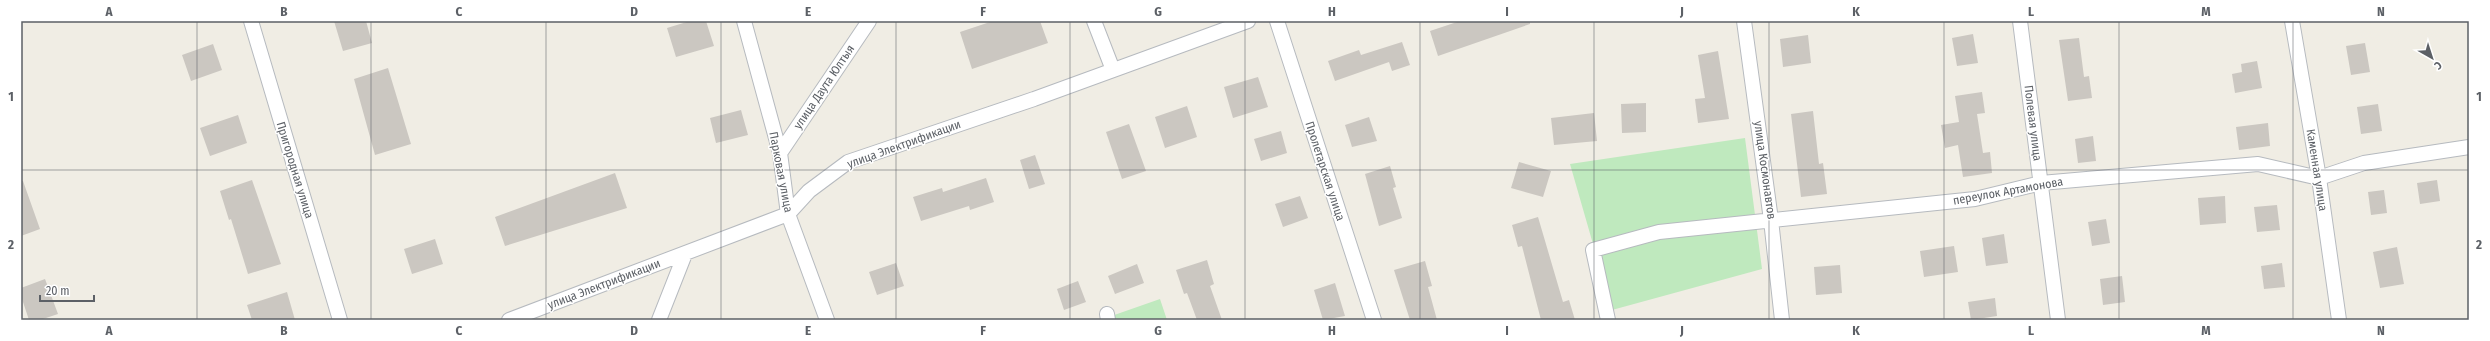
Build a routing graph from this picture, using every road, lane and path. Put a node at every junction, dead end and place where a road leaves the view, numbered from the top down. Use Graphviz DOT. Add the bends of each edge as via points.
graph roads {
  1 [pos="251,21"];
  2 [pos="744,21"];
  3 [pos="869,21"];
  4 [pos="1094,21"];
  5 [pos="1248,21"];
  6 [pos="1277,21"];
  7 [pos="1744,21"];
  8 [pos="2020,21"];
  9 [pos="2292,21"];
  10 [pos="1113,70"];
  11 [pos="2469,147"];
  12 [pos="780,153"];
  13 [pos="2319,178"];
  14 [pos="2041,183"];
  15 [pos="788,214"];
  16 [pos="1772,220"];
  17 [pos="685,254"];
  18 [pos="340,320"];
  19 [pos="509,320"];
  20 [pos="659,320"];
  21 [pos="827,320"];
  22 [pos="1374,320"];
  23 [pos="1608,320"];
  24 [pos="1782,320"];
  25 [pos="2058,320"];
  26 [pos="2340,320"];
  1 -- 18 [label="street, Пригородная улица"];
  2 -- 12 [label="street, Парковая улица"];
  3 -- 12 [label="street, улица Даута Юлтыя"];
  4 -- 10 [label="street"];
  5 -- 10 [label="street, улица Электрификации"];
  6 -- 22 [label="street, Пролетарская улица"];
  7 -- 16 [label="street, улица Космонавтов"];
  8 -- 14 [label="street, Полевая улица"];
  9 -- 13 [label="street, Каменная улица"];
  10 -- 15 [label="street, улица Электрификации" via="848,162 809,191"];
  11 -- 13 [label="street" via="2364,163"];
  12 -- 15 [label="street, Парковая улица"];
  13 -- 14 [label="street, переулок Артамонова" via="2258,164"];
  13 -- 26 [label="street, Каменная улица"];
  14 -- 16 [label="street, переулок Артамонова" via="1976,199"];
  14 -- 25 [label="street, Полевая улица"];
  15 -- 17 [label="street, улица Электрификации"];
  15 -- 21 [label="street, Парковая улица"];
  16 -- 23 [label="street, переулок Артамонова" via="1659,232 1593,250"];
  16 -- 24 [label="street, улица Космонавтов"];
  17 -- 19 [label="street, улица Электрификации"];
  17 -- 20 [label="street"];
}
